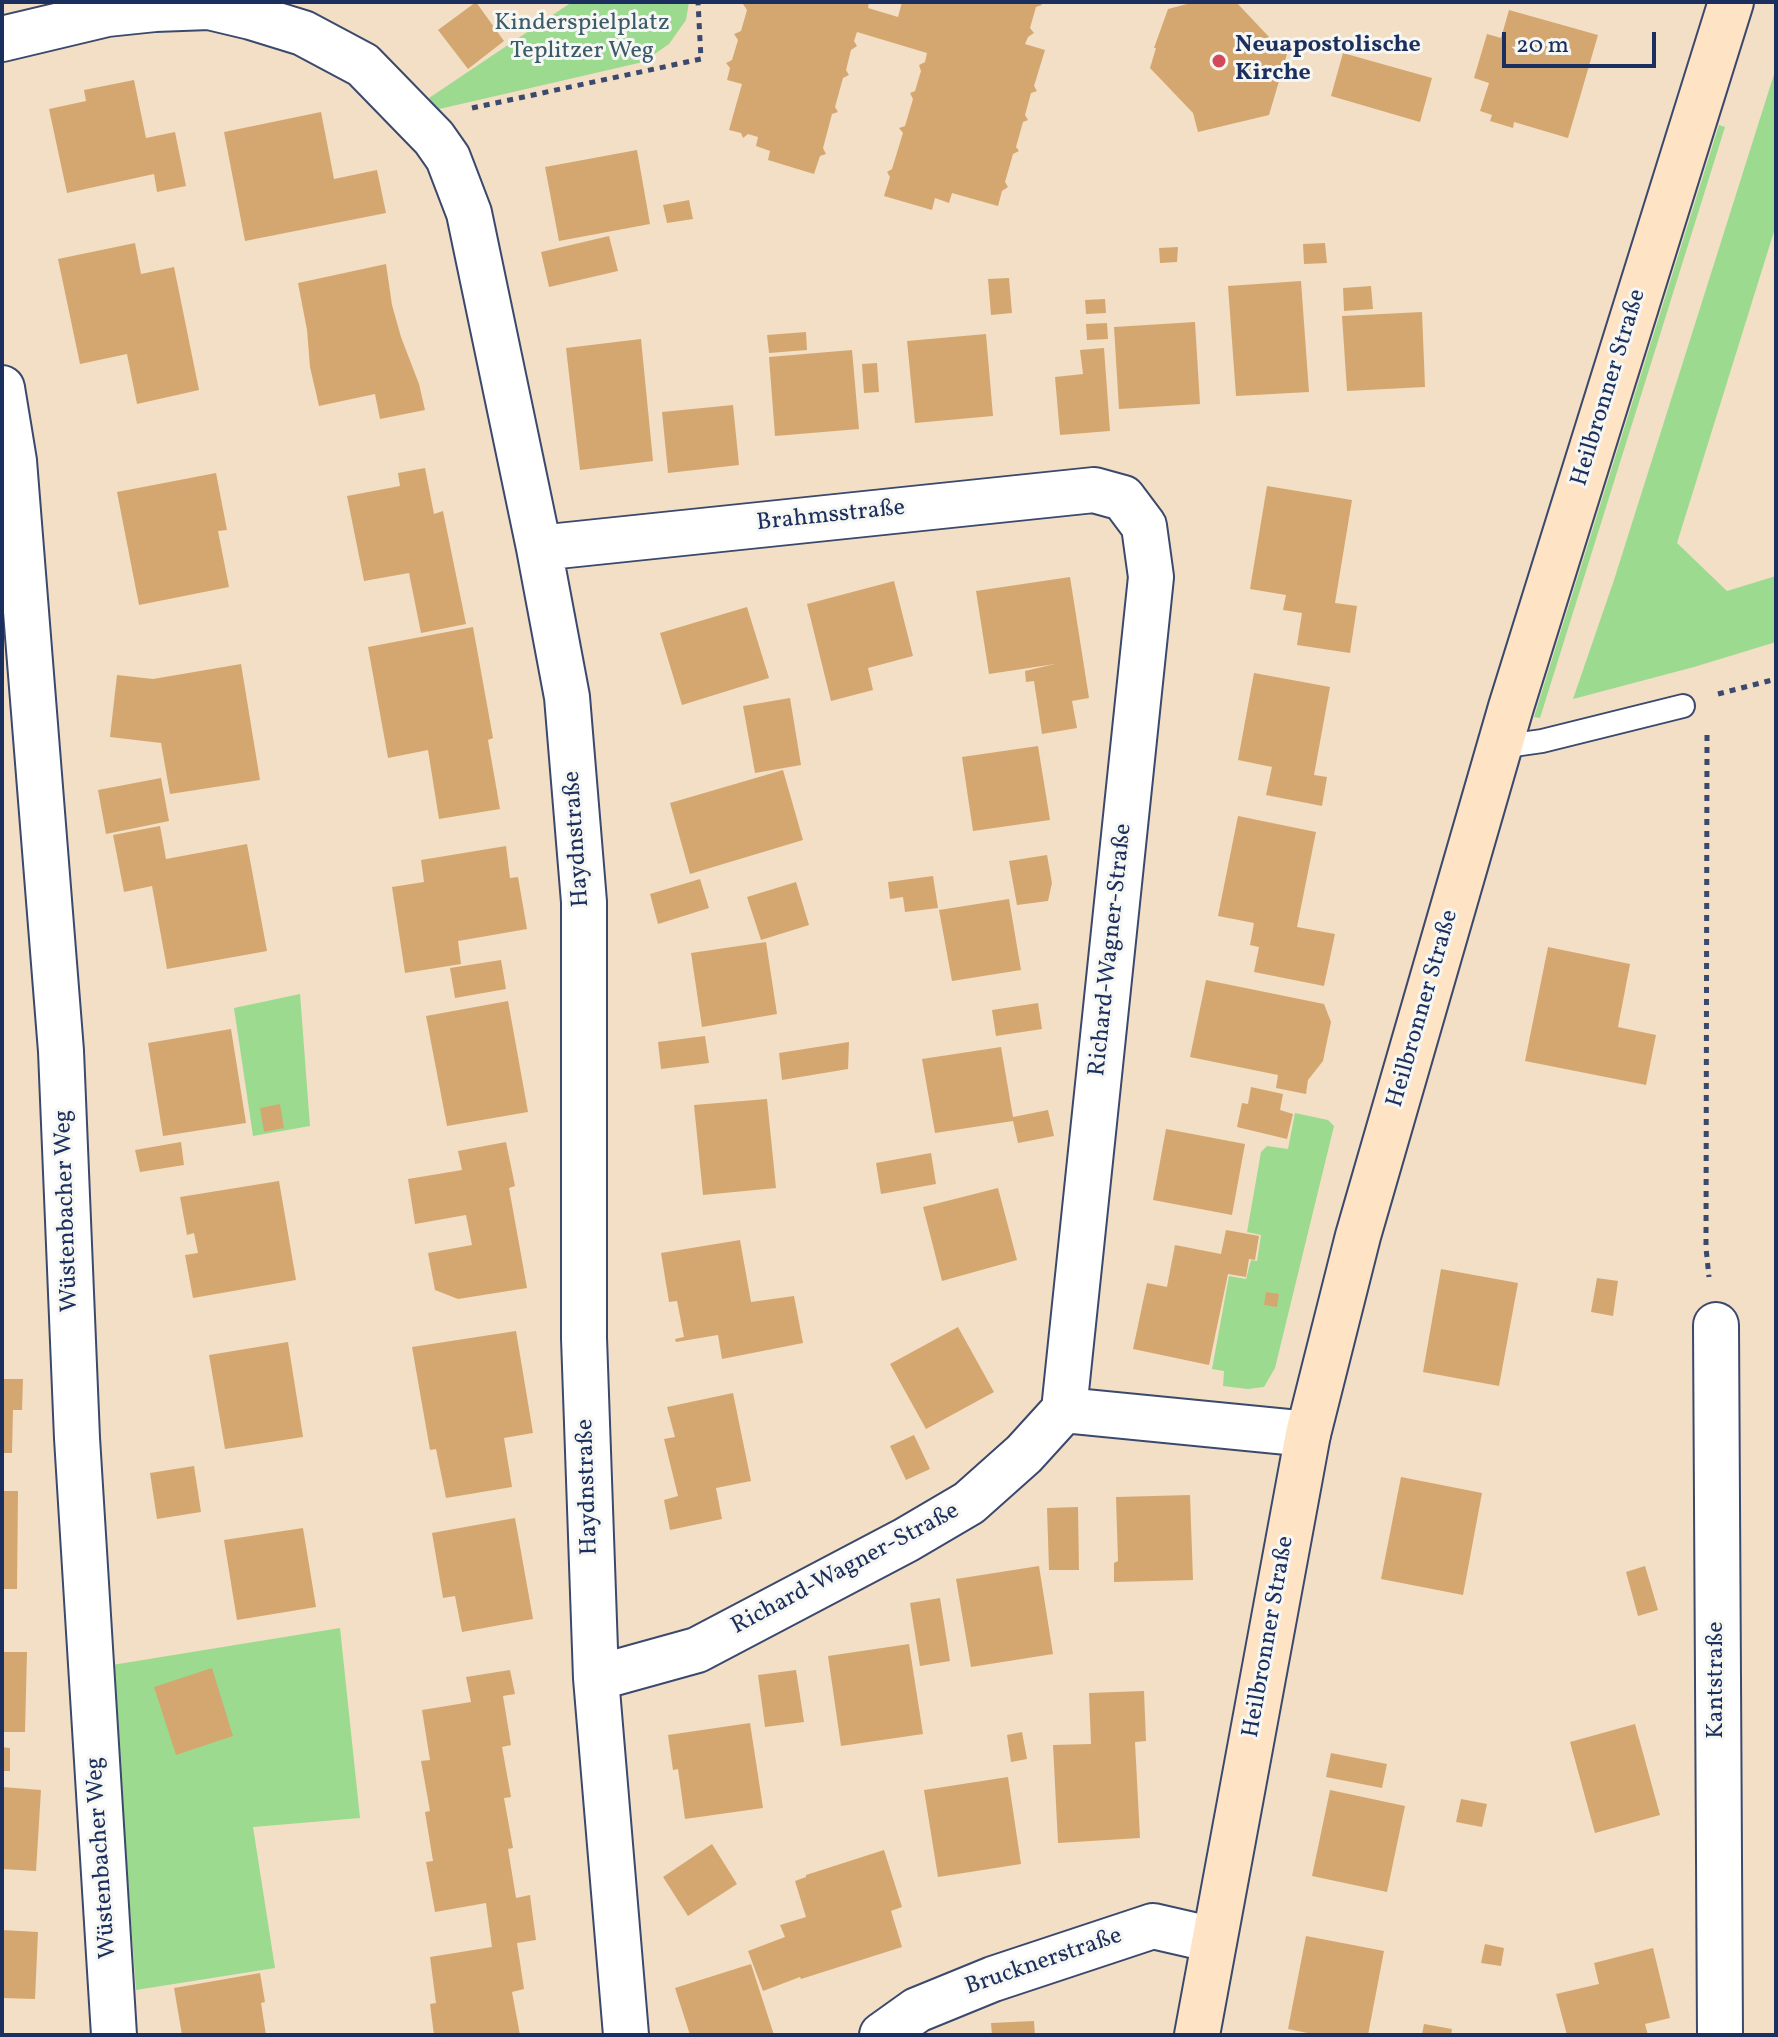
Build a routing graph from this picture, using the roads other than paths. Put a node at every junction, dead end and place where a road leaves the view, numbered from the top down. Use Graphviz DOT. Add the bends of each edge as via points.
graph roads {
  1 [pos="1731,2"];
  2 [pos="2,39"];
  3 [pos="2,388"];
  4 [pos="1123,498"];
  5 [pos="539,548"];
  6 [pos="1683,706"];
  7 [pos="1500,747"];
  8 [pos="1716,1325"];
  9 [pos="1064,1410"];
  10 [pos="1308,1434"];
  11 [pos="596,1678"];
  12 [pos="1214,1940"];
  13 [pos="114,2035"];
  14 [pos="626,2035"];
  15 [pos="882,2035"];
  16 [pos="1197,2035"];
  17 [pos="1720,2035"];
  1 -- 7 [label="street, Heilbronner Straße"];
  2 -- 5 [label="street, Haydnstraße" via="107,14 209,7 303,33 363,65 434,138 448,158 469,213"];
  3 -- 13 [label="street, Wüstenbacher Weg" via="14,461 61,1051 77,1438"];
  4 -- 5 [label="street, Brahmsstraße" via="1094,490"];
  4 -- 9 [label="street, Richard-Wagner-Straße" via="1144,526 1151,577"];
  5 -- 11 [label="street, Haydnstraße" via="567,697 584,902 584,1338"];
  6 -- 7 [label="lane"];
  7 -- 10 [label="street, Heilbronner Straße" via="1358,1236"];
  8 -- 17 [label="street, Kantstraße"];
  9 -- 10 [label="street"];
  9 -- 11 [label="street, Richard-Wagner-Straße" via="969,1503 906,1540 697,1650"];
  10 -- 12 [label="street, Heilbronner Straße"];
  11 -- 14 [label="street, Haydnstraße"];
  12 -- 15 [label="street, Brucknerstraße" via="1153,1926 968,1989 917,2010"];
  12 -- 16 [label="street, Heilbronner Straße"];
}
